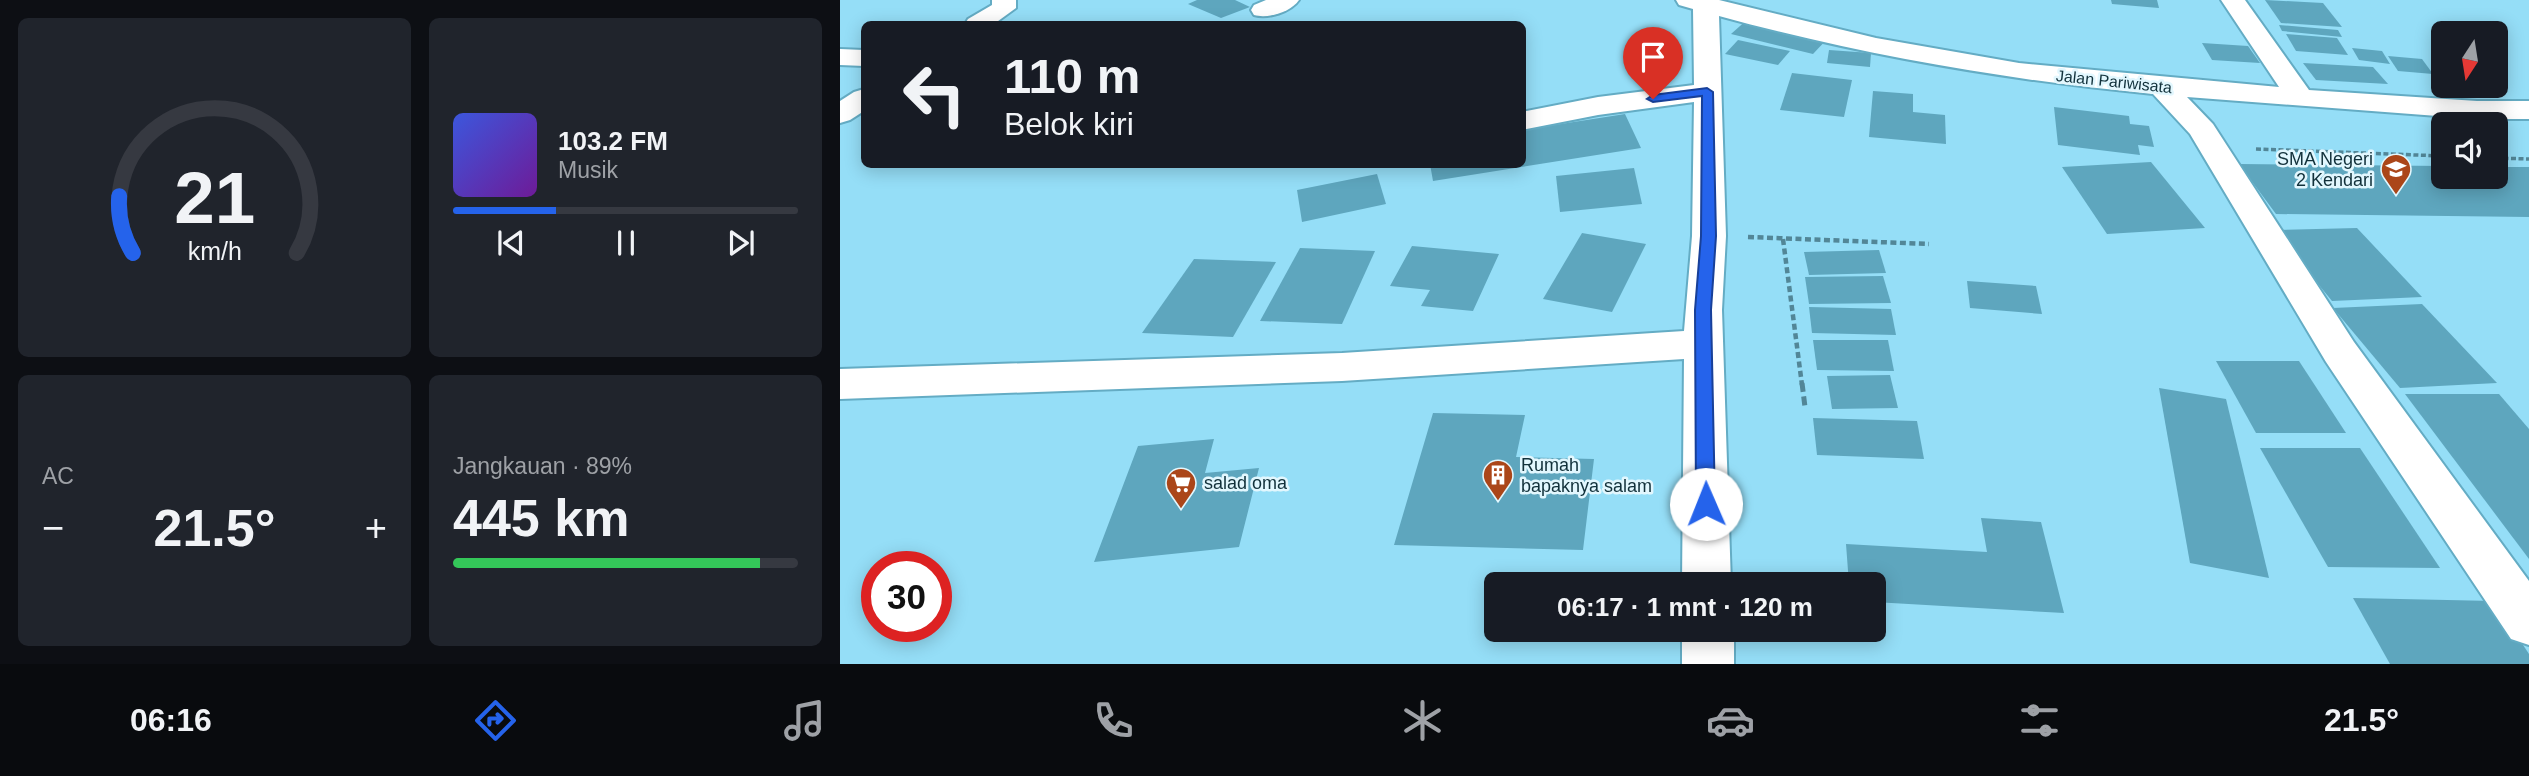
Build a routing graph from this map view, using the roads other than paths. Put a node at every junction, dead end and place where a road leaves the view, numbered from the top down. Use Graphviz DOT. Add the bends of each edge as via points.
graph roads {
  1 [pos="1004,0"];
  2 [pos="1287,0"];
  3 [pos="2233,0"];
  4 [pos="1700,2"];
  5 [pos="1263,10"];
  6 [pos="982,21"];
  7 [pos="840,57"];
  8 [pos="861,58"];
  9 [pos="2161,86"];
  10 [pos="1707,92"];
  11 [pos="2300,97"];
  12 [pos="861,99"];
  13 [pos="2529,110"];
  14 [pos="840,114"];
  15 [pos="1526,120"];
  16 [pos="1703,344"];
  17 [pos="840,384"];
  18 [pos="1707,572"];
  19 [pos="2529,622"];
  20 [pos="1708,642"];
  21 [pos="1708,664"];
  1 -- 6 [label="street" via="1004,8"];
  2 -- 5 [label="street"];
  3 -- 11 [label="street"];
  4 -- 9 [label="street, Jalan Pariwisata" via="1843,38 1981,65"];
  4 -- 10 [label="street"];
  7 -- 8 [label="street"];
  9 -- 11 [label="street, Jalan Pariwisata"];
  9 -- 19 [label="street" via="2202,130 2340,352"];
  10 -- 15 [label="street"];
  10 -- 16 [label="street" via="1709,236"];
  11 -- 13 [label="street, Jalan Pariwisata"];
  12 -- 14 [label="street"];
  16 -- 17 [label="street" via="1342,367"];
  16 -- 18 [label="street"];
  20 -- 21 [label="street"];
}
